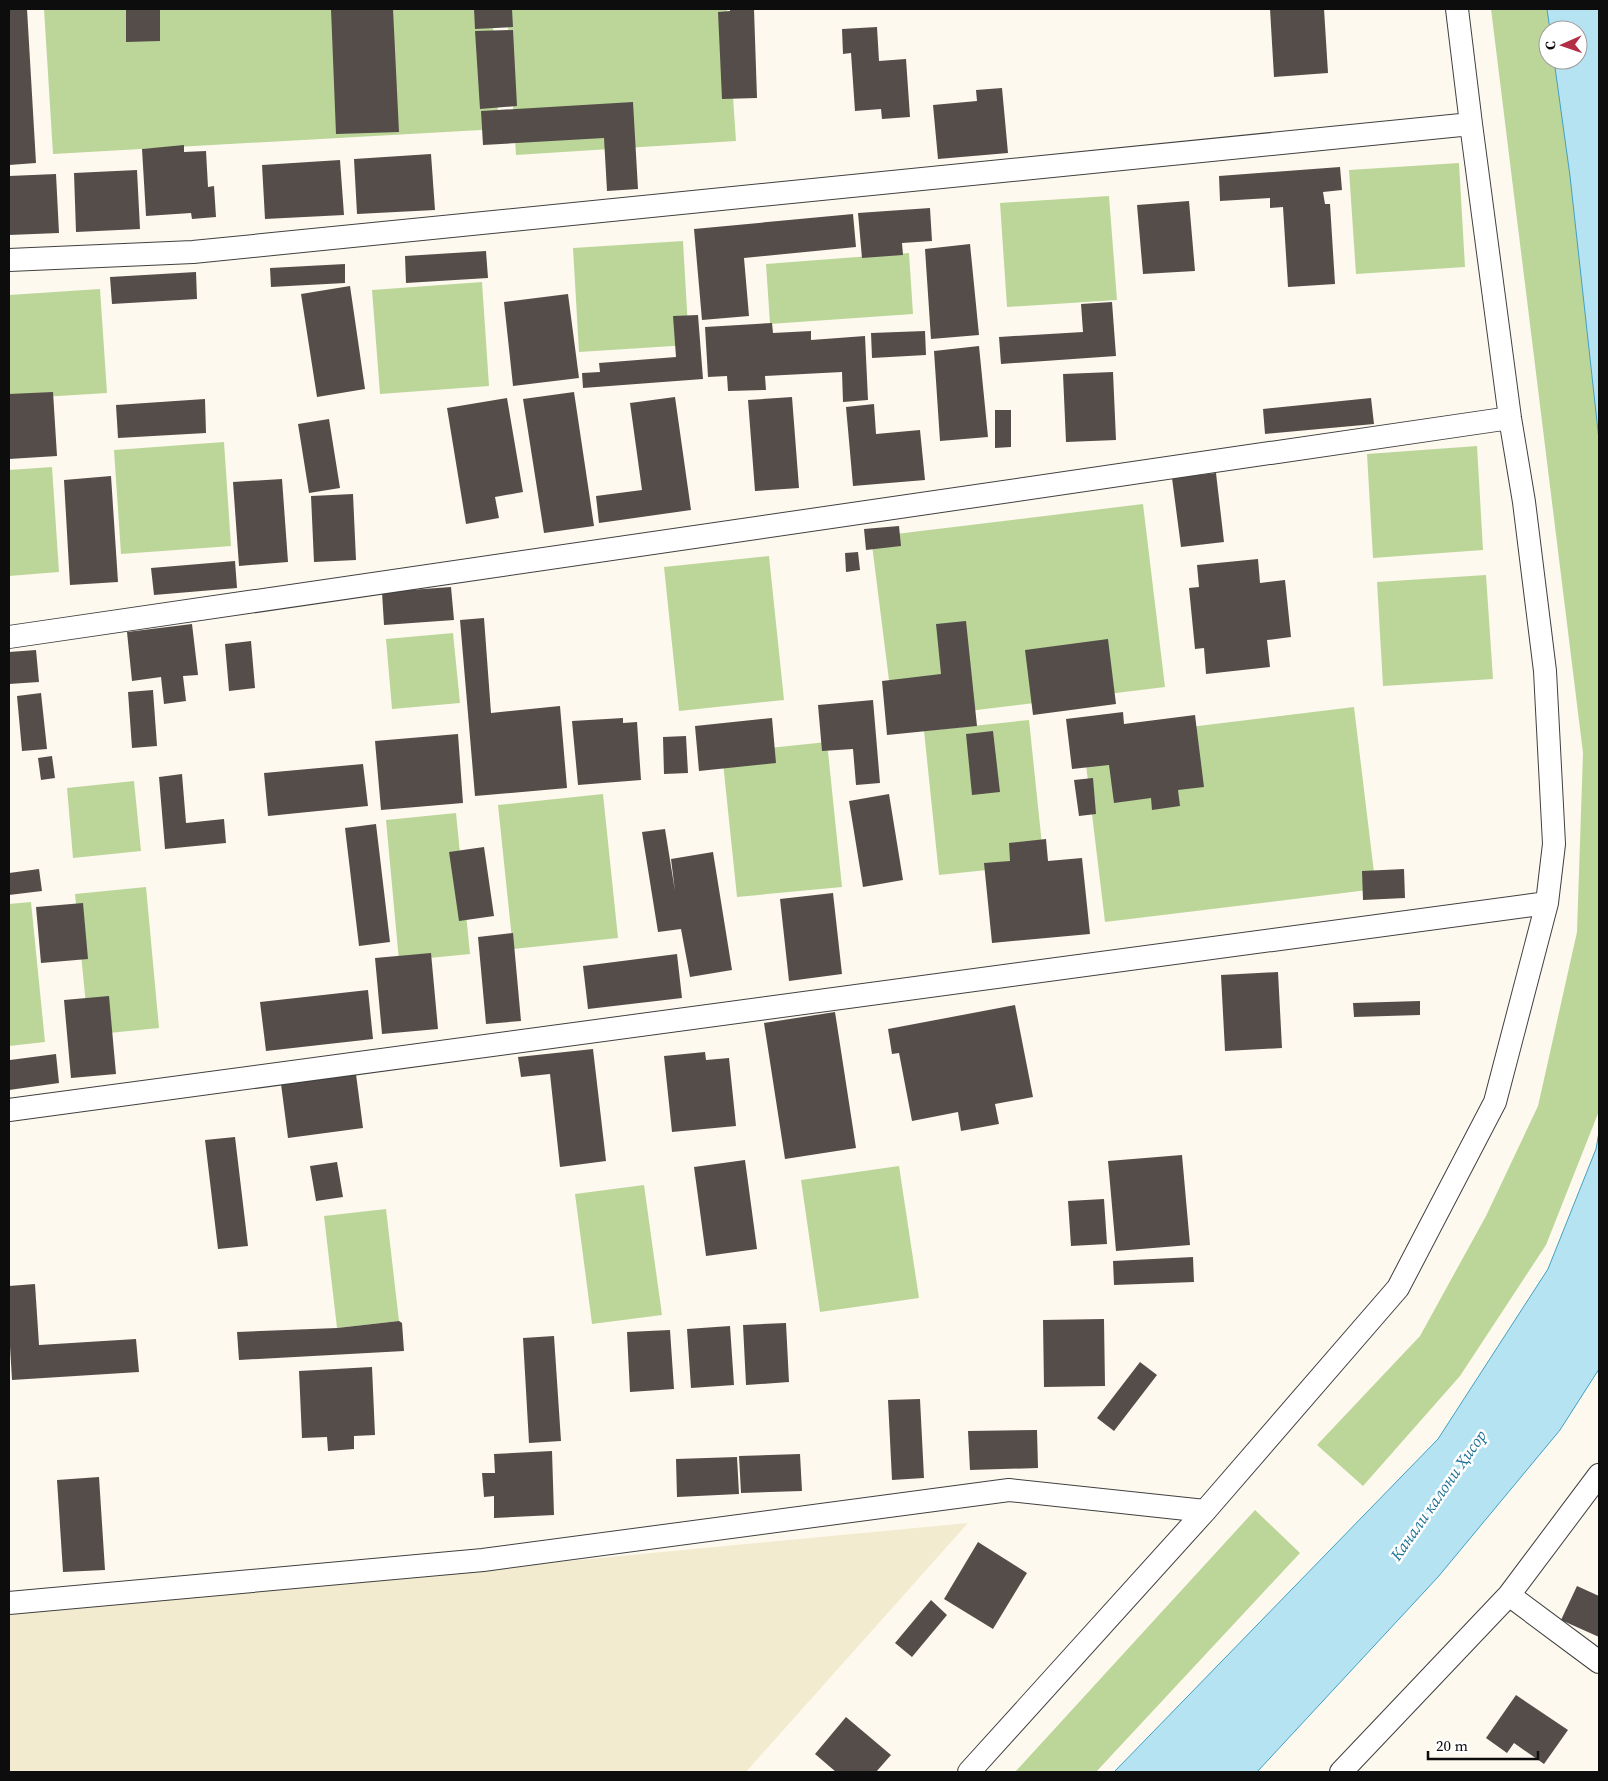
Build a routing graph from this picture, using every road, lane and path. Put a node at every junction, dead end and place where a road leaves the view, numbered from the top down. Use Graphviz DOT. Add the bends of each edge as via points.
graph roads {
  1 [pos="1457,9"];
  2 [pos="1471,124"];
  3 [pos="9,260"];
  4 [pos="1510,418"];
  5 [pos="9,637"];
  6 [pos="1547,903"];
  7 [pos="9,1110"];
  8 [pos="1599,1475"];
  9 [pos="1205,1511"];
  10 [pos="1509,1595"];
  11 [pos="9,1603"];
  12 [pos="1599,1662"];
  13 [pos="969,1772"];
  14 [pos="1341,1772"];
  1 -- 2 [label="lane"];
  2 -- 3 [label="lane" via="193,252"];
  2 -- 4 [label="lane"];
  4 -- 5 [label="lane"];
  4 -- 6 [label="lane" via="1545,671 1554,844"];
  6 -- 7 [label="lane"];
  6 -- 9 [label="lane" via="1495,1102 1398,1288"];
  8 -- 10 [label="lane"];
  9 -- 11 [label="lane" via="1009,1490 483,1560"];
  9 -- 13 [label="lane"];
  10 -- 12 [label="lane"];
  10 -- 14 [label="lane"];
}
